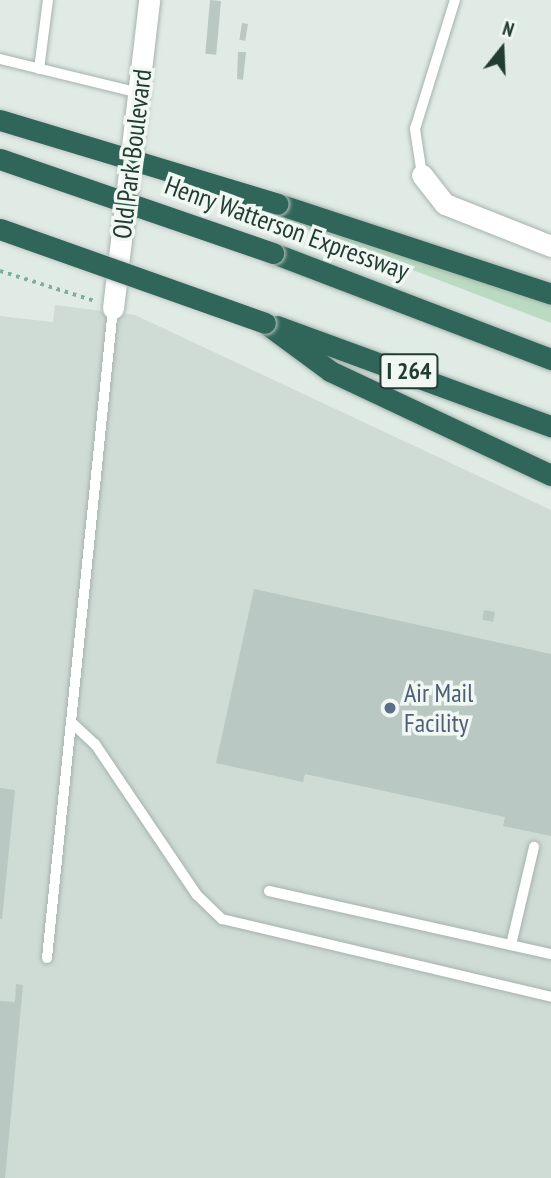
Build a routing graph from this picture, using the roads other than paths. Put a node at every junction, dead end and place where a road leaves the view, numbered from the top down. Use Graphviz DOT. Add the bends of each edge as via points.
graph roads {
  1 [pos="48,0"];
  2 [pos="149,0"];
  3 [pos="455,0"];
  4 [pos="0,59"];
  5 [pos="40,69"];
  6 [pos="140,93"];
  7 [pos="0,120"];
  8 [pos="0,159"];
  9 [pos="422,175"];
  10 [pos="0,229"];
  11 [pos="551,246"];
  12 [pos="551,294"];
  13 [pos="113,307"];
  14 [pos="265,323"];
  15 [pos="551,359"];
  16 [pos="551,426"];
  17 [pos="551,475"];
  18 [pos="71,722"];
  19 [pos="534,847"];
  20 [pos="269,891"];
  21 [pos="511,945"];
  22 [pos="551,954"];
  23 [pos="47,958"];
  24 [pos="551,997"];
  1 -- 5 [label="lane"];
  2 -- 6 [label="street, Old Park Boulevard"];
  3 -- 9 [label="lane" via="415,129"];
  4 -- 5 [label="lane"];
  5 -- 6 [label="lane"];
  6 -- 13 [label="street, Old Park Boulevard"];
  7 -- 12 [label="highway, bridge" via="278,204"];
  8 -- 15 [label="highway, Henry Watterson Expressway / I 264, bridge" via="273,253"];
  9 -- 11 [label="street" via="445,204"];
  10 -- 14 [label="highway, I 264, bridge"];
  13 -- 18 [label="lane"];
  14 -- 16 [label="highway, I 264" via="339,344"];
  14 -- 17 [label="highway" via="330,371"];
  18 -- 23 [label="lane"];
  18 -- 24 [label="lane" via="95,744 197,895 222,919"];
  19 -- 21 [label="lane"];
  20 -- 21 [label="lane"];
  21 -- 22 [label="lane"];
}
